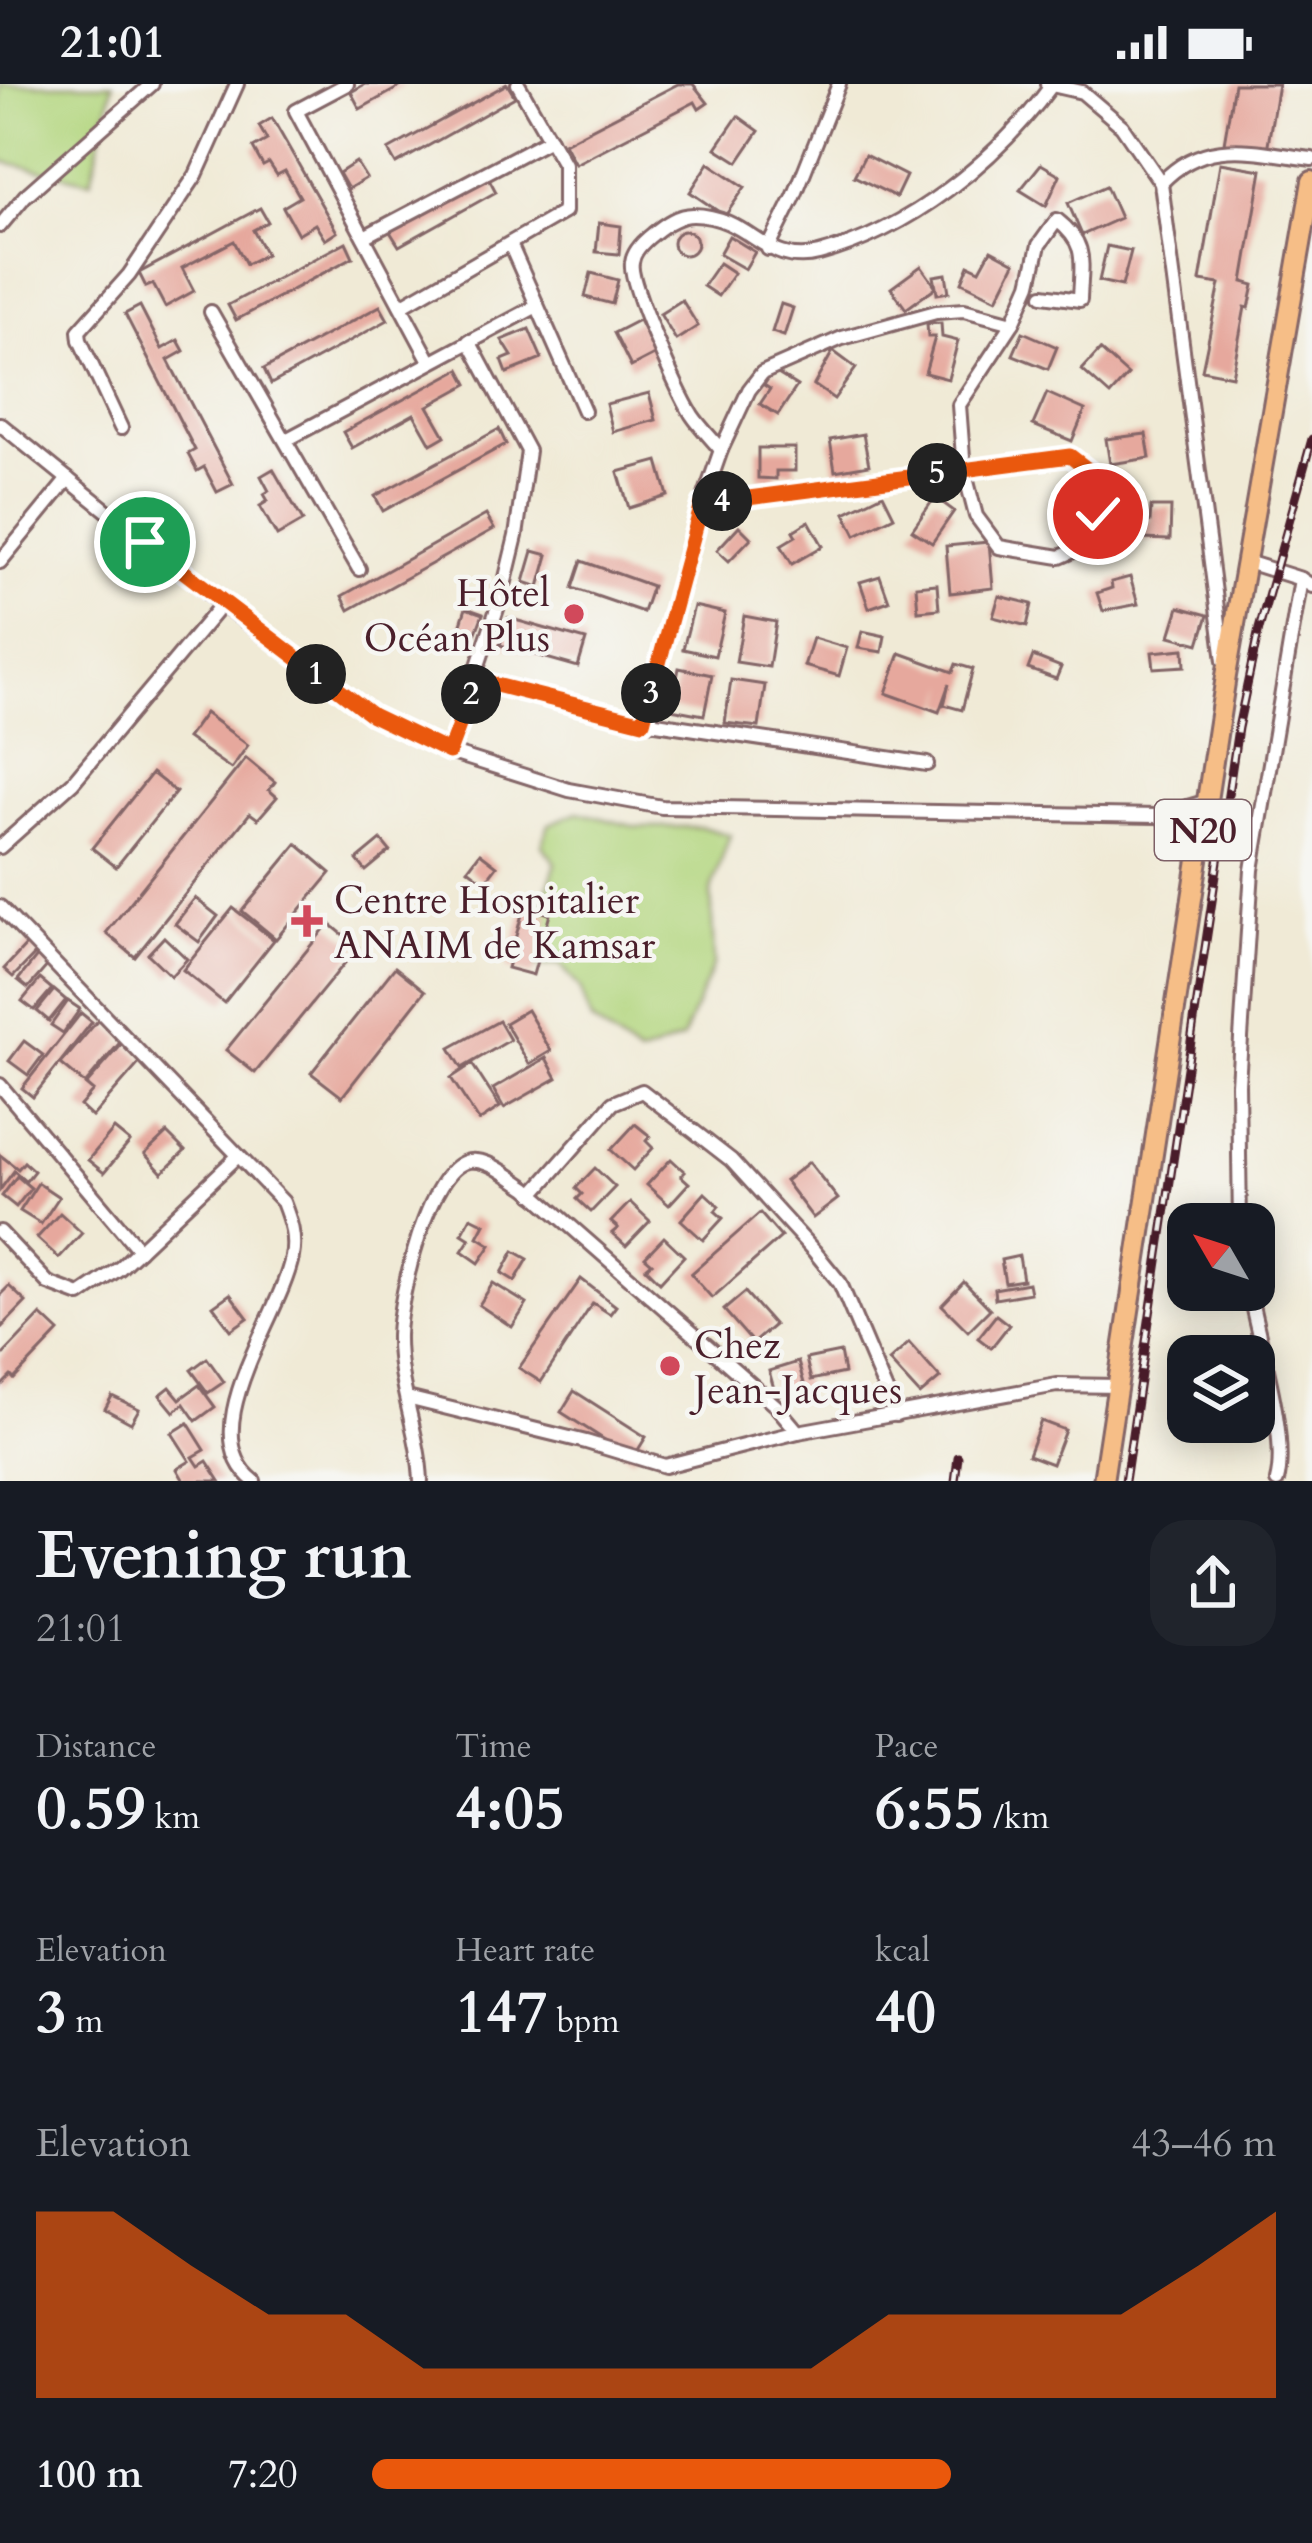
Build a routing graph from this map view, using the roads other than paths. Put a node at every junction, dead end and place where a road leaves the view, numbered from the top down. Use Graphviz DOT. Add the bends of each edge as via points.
graph roads {
  1 [pos="152,84"];
  2 [pos="237,84"];
  3 [pos="347,84"];
  4 [pos="518,84"];
  5 [pos="839,84"];
  6 [pos="1049,85"];
  7 [pos="550,139"];
  8 [pos="1312,159"];
  9 [pos="1312,181"];
  10 [pos="1161,183"];
  11 [pos="0,226"];
  12 [pos="364,237"];
  13 [pos="510,244"];
  14 [pos="769,249"];
  15 [pos="1042,295"];
  16 [pos="401,306"];
  17 [pos="537,306"];
  18 [pos="211,312"];
  19 [pos="1013,323"];
  20 [pos="469,341"];
  21 [pos="430,361"];
  22 [pos="584,411"];
  23 [pos="0,424"];
  24 [pos="121,428"];
  25 [pos="286,440"];
  26 [pos="721,450"];
  27 [pos="964,470"];
  28 [pos="68,479"];
  29 [pos="702,504"];
  30 [pos="0,562"];
  31 [pos="1247,562"];
  32 [pos="359,569"];
  33 [pos="1306,583"];
  34 [pos="222,604"];
  35 [pos="1226,676"];
  36 [pos="476,680"];
  37 [pos="643,722"];
  38 [pos="449,752"];
  39 [pos="927,764"];
  40 [pos="1208,801"];
  41 [pos="1156,816"];
  42 [pos="1203,833"];
  43 [pos="0,847"];
  44 [pos="0,907"];
  45 [pos="0,1085"];
  46 [pos="236,1156"];
  47 [pos="533,1194"];
  48 [pos="1240,1203"];
  49 [pos="0,1232"];
  50 [pos="139,1250"];
  51 [pos="1253,1311"];
  52 [pos="1118,1386"];
  53 [pos="407,1398"];
  54 [pos="896,1415"];
  55 [pos="798,1432"];
  56 [pos="665,1466"];
  57 [pos="254,1481"];
  58 [pos="421,1481"];
  59 [pos="662,1481"];
  60 [pos="1103,1481"];
  61 [pos="1277,1481"];
  1 -- 11 [label="street"];
  2 -- 24 [label="street" via="196,175 129,275 79,331"];
  3 -- 12 [label="street" via="296,111"];
  4 -- 7 [label="street"];
  5 -- 14 [label="street"];
  6 -- 10 [label="street" via="1082,92 1121,126"];
  6 -- 14 [label="street" via="1026,120 913,215 817,254 795,258"];
  7 -- 12 [label="street"];
  7 -- 13 [label="street" via="564,164 564,212"];
  8 -- 10 [label="street" via="1226,149 1191,157"];
  9 -- 31 [label="main road, N20"];
  10 -- 35 [label="street"];
  12 -- 16 [label="street"];
  13 -- 16 [label="street"];
  13 -- 17 [label="street"];
  14 -- 26 [label="street" via="736,223 692,215 662,227 632,258 635,287 692,415"];
  15 -- 19 [label="street" via="1080,300 1081,247 1057,220 1039,244"];
  16 -- 21 [label="street"];
  17 -- 20 [label="street"];
  17 -- 22 [label="street"];
  18 -- 25 [label="street"];
  19 -- 26 [label="street" via="936,312 776,365 749,390"];
  19 -- 27 [label="street" via="959,405"];
  20 -- 21 [label="street"];
  20 -- 36 [label="street" via="528,451 516,536"];
  21 -- 25 [label="street"];
  23 -- 28 [label="street"];
  25 -- 32 [label="street"];
  26 -- 29 [label="street"];
  27 -- 27 [label="street" via="976,516 999,547 1060,557 1085,546 1098,514 1096,476 1070,456"];
  27 -- 29 [label="street"];
  28 -- 30 [label="street"];
  28 -- 34 [label="street"];
  29 -- 37 [label="street"];
  31 -- 33 [label="street"];
  31 -- 35 [label="main road, N20"];
  33 -- 48 [label="street" via="1252,870 1238,1084"];
  34 -- 38 [label="street" via="372,715"];
  34 -- 43 [label="street" via="73,782"];
  35 -- 40 [label="main road, N20"];
  36 -- 37 [label="street"];
  36 -- 38 [label="street"];
  37 -- 39 [label="street"];
  38 -- 41 [label="street" via="569,790 662,807"];
  40 -- 41 [label="street"];
  40 -- 42 [label="main road, N20"];
  41 -- 42 [label="street"];
  42 -- 52 [label="main road, N20"];
  44 -- 46 [label="street"];
  45 -- 50 [label="street"];
  46 -- 50 [label="street"];
  46 -- 57 [label="street" via="283,1202 293,1227 293,1254 231,1418 233,1456"];
  47 -- 53 [label="street" via="486,1163 468,1161 451,1171 430,1204 398,1336"];
  47 -- 54 [label="street" via="613,1103 642,1091 763,1191 840,1283"];
  47 -- 55 [label="street"];
  49 -- 50 [label="street" via="48,1283 80,1295"];
  51 -- 61 [label="street" via="1282,1463"];
  52 -- 54 [label="street" via="1057,1385"];
  52 -- 60 [label="main road, N20"];
  53 -- 56 [label="street"];
  53 -- 58 [label="street"];
  54 -- 55 [label="street"];
  55 -- 56 [label="street"];
  56 -- 59 [label="street"];
}
